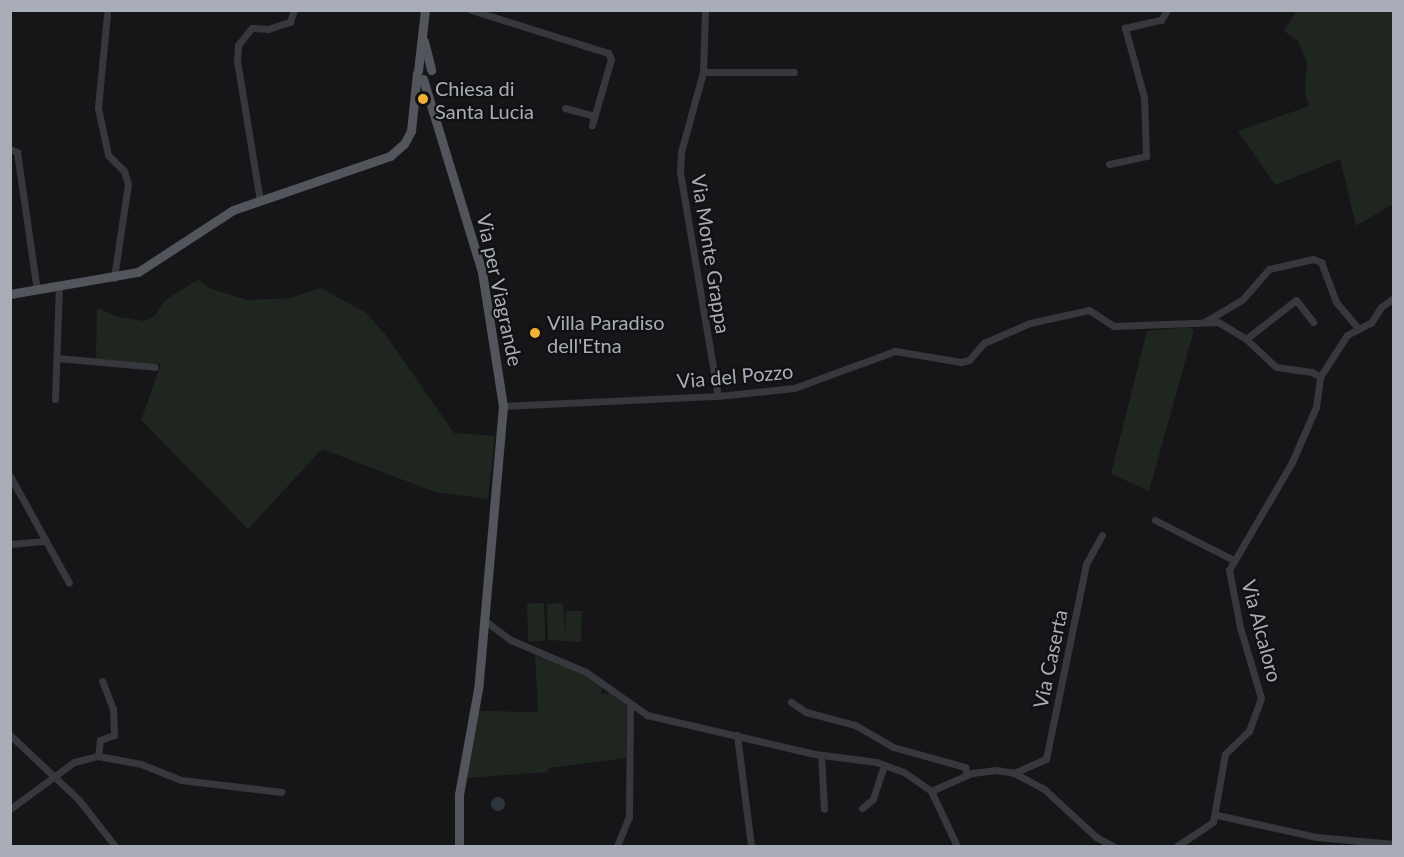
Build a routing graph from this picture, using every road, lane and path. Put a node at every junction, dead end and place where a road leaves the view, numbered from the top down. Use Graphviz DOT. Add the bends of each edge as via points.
graph roads {
  1 [pos="294,10"];
  2 [pos="425,10"];
  3 [pos="471,10"];
  4 [pos="705,10"];
  5 [pos="1167,10"];
  6 [pos="107,14"];
  7 [pos="703,72"];
  8 [pos="794,72"];
  9 [pos="423,75"];
  10 [pos="565,108"];
  11 [pos="594,116"];
  12 [pos="592,125"];
  13 [pos="11,149"];
  14 [pos="1109,164"];
  15 [pos="260,201"];
  16 [pos="114,278"];
  17 [pos="59,287"];
  18 [pos="37,290"];
  19 [pos="10,294"];
  20 [pos="1394,298"];
  21 [pos="1206,321"];
  22 [pos="1313,322"];
  23 [pos="1358,328"];
  24 [pos="1246,339"];
  25 [pos="57,358"];
  26 [pos="154,367"];
  27 [pos="1320,377"];
  28 [pos="718,396"];
  29 [pos="55,399"];
  30 [pos="503,406"];
  31 [pos="10,476"];
  32 [pos="13,486"];
  33 [pos="1155,520"];
  34 [pos="1102,535"];
  35 [pos="46,541"];
  36 [pos="10,544"];
  37 [pos="1234,560"];
  38 [pos="69,583"];
  39 [pos="484,620"];
  40 [pos="102,681"];
  41 [pos="791,702"];
  42 [pos="630,705"];
  43 [pos="10,735"];
  44 [pos="737,735"];
  45 [pos="821,755"];
  46 [pos="98,756"];
  47 [pos="884,765"];
  48 [pos="1014,772"];
  49 [pos="967,775"];
  50 [pos="54,776"];
  51 [pos="460,783"];
  52 [pos="931,791"];
  53 [pos="282,792"];
  54 [pos="10,808"];
  55 [pos="862,808"];
  56 [pos="824,809"];
  57 [pos="1217,815"];
  58 [pos="1394,843"];
  59 [pos="115,846"];
  60 [pos="459,846"];
  61 [pos="464,846"];
  62 [pos="617,846"];
  63 [pos="751,846"];
  64 [pos="957,846"];
  65 [pos="1113,846"];
  66 [pos="1177,846"];
  1 -- 15 [label="street" via="290,22 268,29 252,28 238,45 237,60"];
  2 -- 9 [label="main road"];
  3 -- 11 [label="street" via="609,52 611,59"];
  4 -- 7 [label="street, Via Monte Grappa"];
  5 -- 14 [label="street" via="1161,20 1125,28 1144,97 1146,156"];
  6 -- 16 [label="street" via="98,108 108,155 124,171 128,184"];
  7 -- 8 [label="street"];
  7 -- 28 [label="street, Via Monte Grappa" via="681,152 680,172"];
  9 -- 15 [label="main road" via="415,94 411,131 399,150"];
  9 -- 30 [label="main road, Via per Viagrande" via="482,272"];
  10 -- 11 [label="street"];
  11 -- 12 [label="street"];
  13 -- 18 [label="street" via="17,152"];
  15 -- 16 [label="main road" via="222,216 138,272"];
  16 -- 17 [label="main road"];
  17 -- 18 [label="main road"];
  17 -- 25 [label="street"];
  18 -- 19 [label="main road"];
  20 -- 23 [label="street" via="1371,323"];
  21 -- 23 [label="street" via="1242,300 1269,269 1312,259 1321,262 1336,302"];
  21 -- 24 [label="street, Via del Pozzo" via="1225,324"];
  21 -- 28 [label="street, Via del Pozzo" via="1114,326 1095,312 1082,310 1034,322 990,340 961,362 895,351 806,385"];
  22 -- 24 [label="street" via="1296,300"];
  23 -- 27 [label="street" via="1344,339"];
  24 -- 27 [label="street, Via del Pozzo" via="1276,368 1312,372"];
  25 -- 26 [label="street"];
  25 -- 29 [label="street"];
  27 -- 37 [label="street, Via Alcaloro" via="1316,407 1292,462"];
  28 -- 30 [label="street, Via del Pozzo"];
  30 -- 39 [label="main road, Via per Viagrande"];
  31 -- 32 [label="street"];
  32 -- 35 [label="street"];
  33 -- 37 [label="street"];
  34 -- 48 [label="street, Via Caserta" via="1086,564 1046,759"];
  35 -- 36 [label="street"];
  35 -- 38 [label="street"];
  37 -- 57 [label="street, Via Alcaloro" via="1229,570 1240,627 1252,675 1262,694 1249,731 1223,758"];
  39 -- 42 [label="street" via="511,640 586,672"];
  39 -- 51 [label="main road, Via per Viagrande" via="478,689"];
  40 -- 46 [label="street" via="113,709 114,735 100,740"];
  41 -- 49 [label="street" via="806,712 855,725 893,747 965,767"];
  42 -- 44 [label="street" via="663,719"];
  42 -- 62 [label="street" via="629,817"];
  43 -- 50 [label="street"];
  44 -- 45 [label="street"];
  44 -- 63 [label="street"];
  45 -- 47 [label="street"];
  45 -- 56 [label="street"];
  46 -- 50 [label="street" via="74,762"];
  46 -- 53 [label="street" via="141,764 181,780"];
  47 -- 52 [label="street" via="912,777"];
  47 -- 55 [label="street" via="873,799"];
  48 -- 49 [label="street" via="987,770"];
  48 -- 65 [label="street" via="1044,789 1096,837"];
  49 -- 52 [label="street"];
  50 -- 54 [label="street"];
  50 -- 59 [label="street"];
  51 -- 60 [label="main road"];
  51 -- 61 [label="main road"];
  52 -- 64 [label="street"];
  57 -- 58 [label="street" via="1316,837"];
  57 -- 66 [label="street" via="1209,827"];
}
